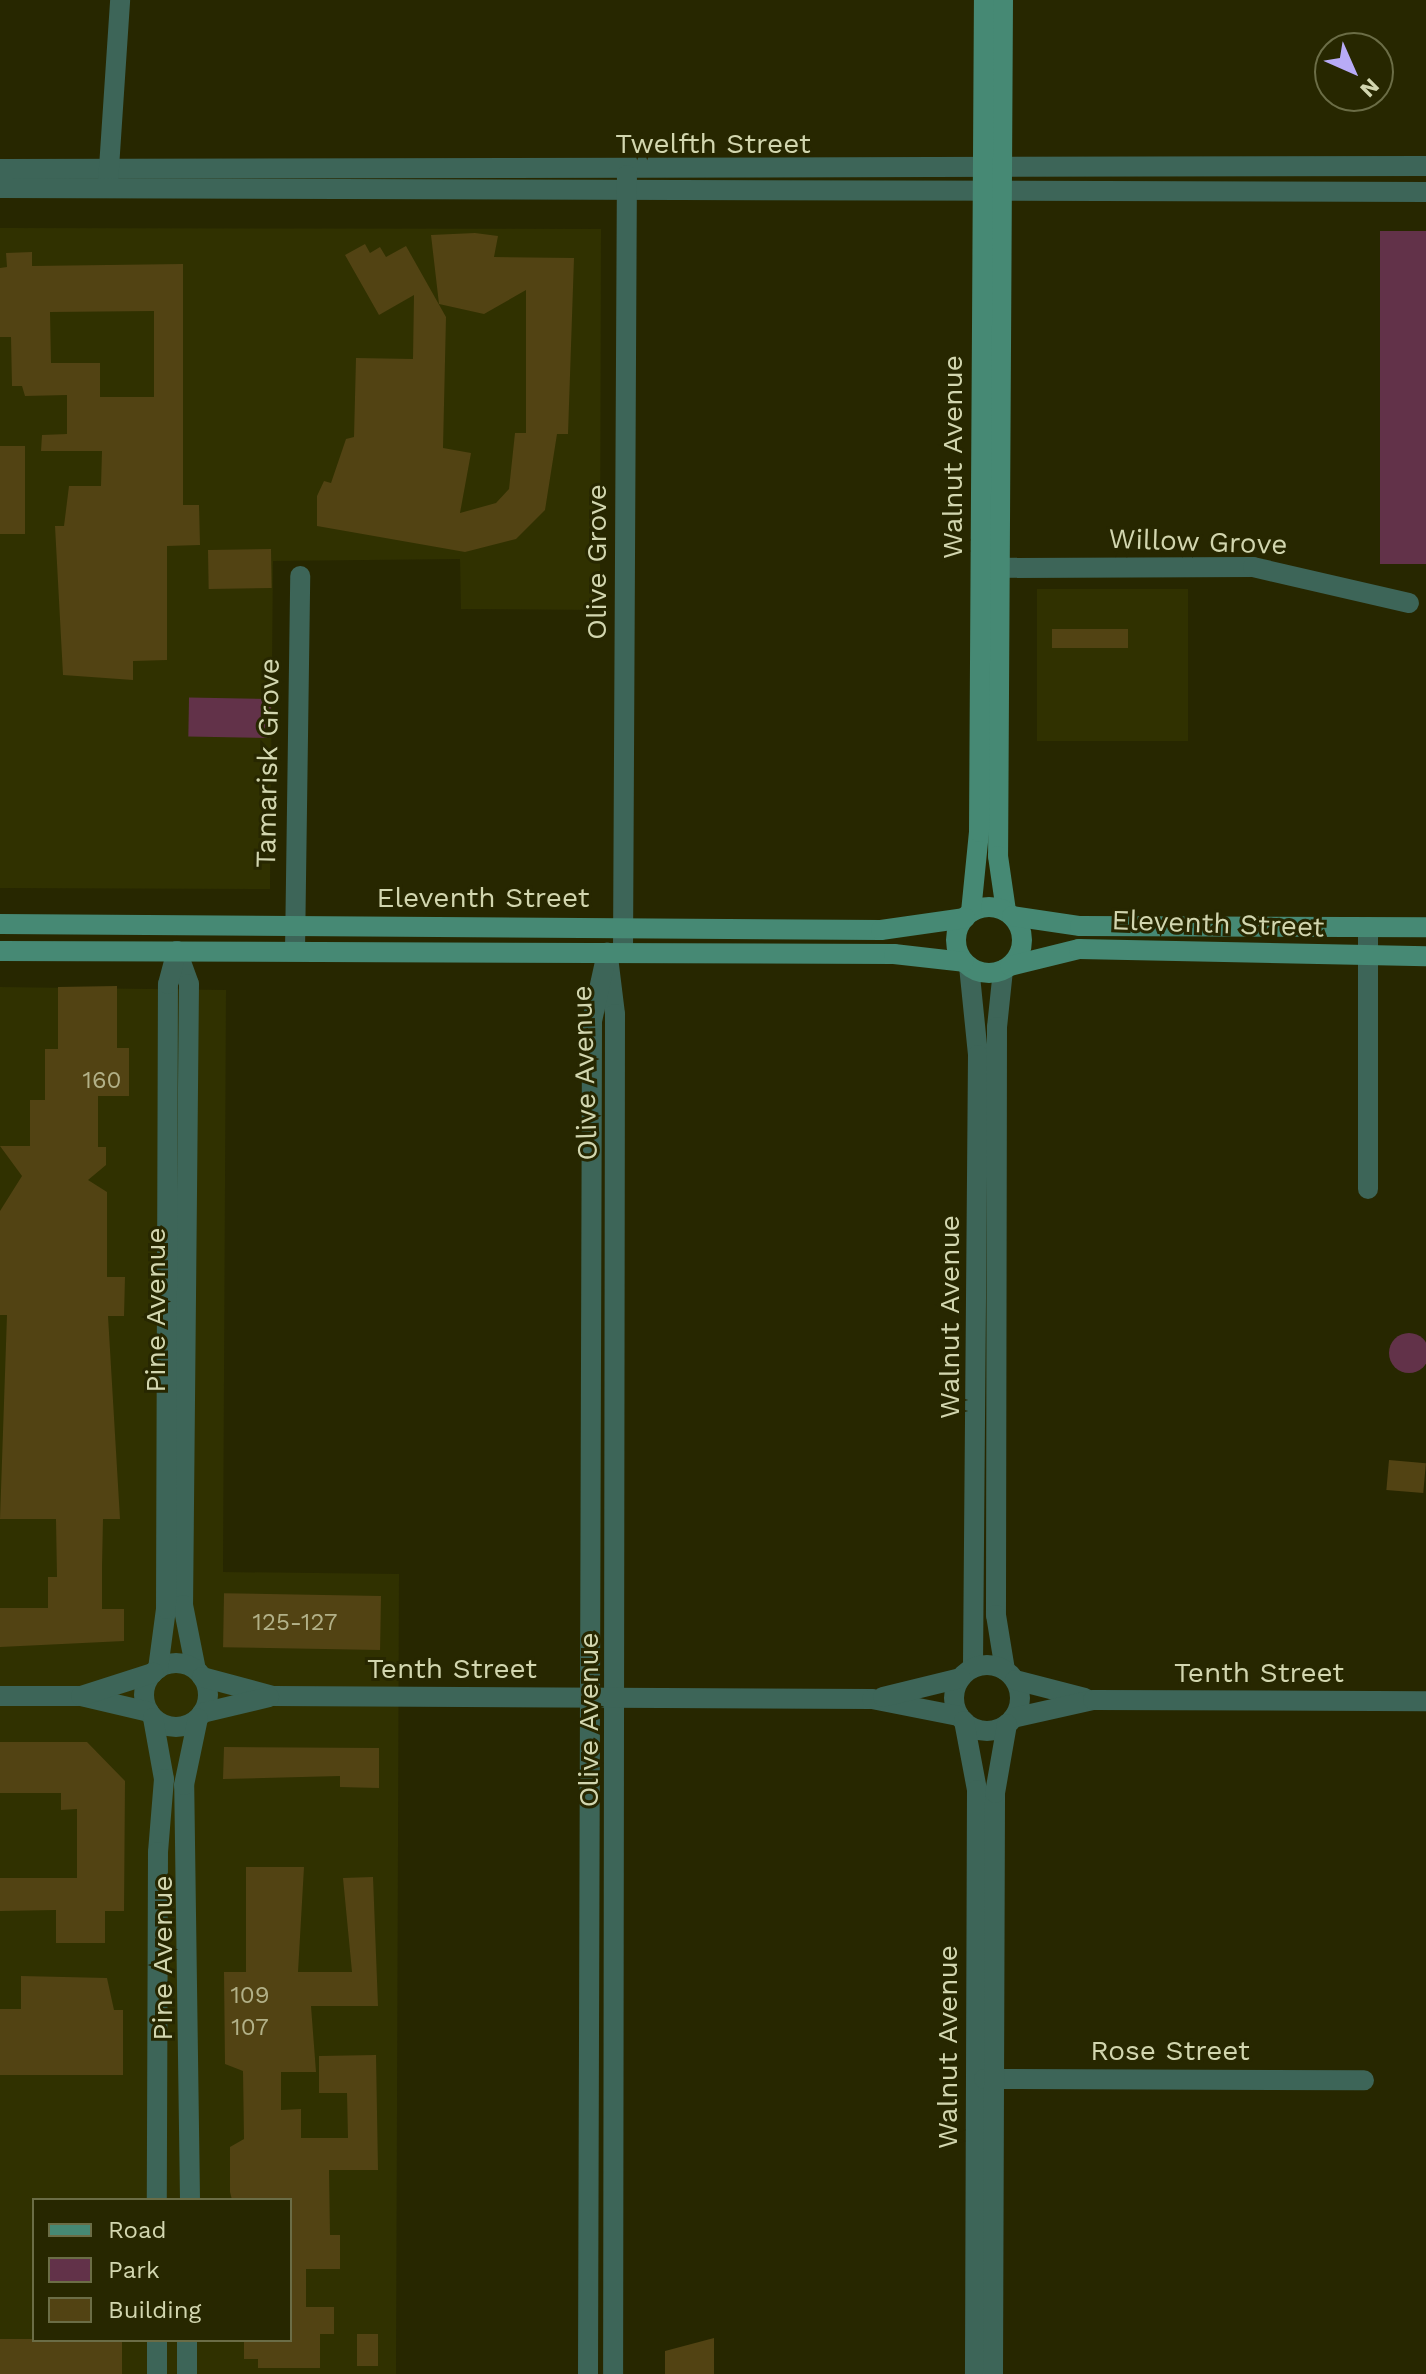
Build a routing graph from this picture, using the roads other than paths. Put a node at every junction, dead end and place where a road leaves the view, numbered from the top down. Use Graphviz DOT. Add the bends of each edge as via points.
graph roads {
  1 [pos="120,0"];
  2 [pos="984,0"];
  3 [pos="1003,0"];
  4 [pos="1426,166"];
  5 [pos="0,169"];
  6 [pos="118,179"];
  7 [pos="627,180"];
  8 [pos="991,180"];
  9 [pos="0,188"];
  10 [pos="1426,192"];
  11 [pos="990,568"];
  12 [pos="300,576"];
  13 [pos="1409,603"];
  14 [pos="1009,914"];
  15 [pos="968,915"];
  16 [pos="177,923"];
  17 [pos="0,924"];
  18 [pos="294,926"];
  19 [pos="623,926"];
  20 [pos="1368,927"];
  21 [pos="1426,927"];
  22 [pos="0,951"];
  23 [pos="177,951"];
  24 [pos="295,951"];
  25 [pos="615,953"];
  26 [pos="1368,956"];
  27 [pos="1426,956"];
  28 [pos="966,964"];
  29 [pos="1007,968"];
  30 [pos="1368,1189"];
  31 [pos="156,1671"];
  32 [pos="967,1673"];
  33 [pos="199,1674"];
  34 [pos="1010,1675"];
  35 [pos="0,1696"];
  36 [pos="81,1696"];
  37 [pos="273,1696"];
  38 [pos="590,1698"];
  39 [pos="617,1698"];
  40 [pos="872,1699"];
  41 [pos="1093,1700"];
  42 [pos="1426,1701"];
  43 [pos="151,1715"];
  44 [pos="200,1716"];
  45 [pos="962,1718"];
  46 [pos="1010,1721"];
  47 [pos="985,2079"];
  48 [pos="1364,2080"];
  49 [pos="158,2158"];
  50 [pos="190,2158"];
  51 [pos="157,2198"];
  52 [pos="190,2198"];
  53 [pos="157,2342"];
  54 [pos="187,2342"];
  55 [pos="157,2374"];
  56 [pos="187,2374"];
  57 [pos="588,2374"];
  58 [pos="613,2374"];
  59 [pos="975,2374"];
  60 [pos="993,2374"];
  1 -- 6 [label="street"];
  2 -- 8 [label="main road, Walnut Avenue"];
  3 -- 8 [label="main road, Walnut Avenue"];
  4 -- 8 [label="street, Twelfth Street"];
  5 -- 6 [label="street, Twelfth Street"];
  6 -- 7 [label="street, Twelfth Street"];
  6 -- 9 [label="street, Twelfth Street"];
  7 -- 8 [label="street, Twelfth Street"];
  7 -- 19 [label="street, Olive Grove"];
  8 -- 10 [label="street, Twelfth Street"];
  8 -- 11 [label="main road, Walnut Avenue"];
  11 -- 13 [label="street, Willow Grove" via="1253,567"];
  11 -- 14 [label="main road, Walnut Avenue" via="998,856"];
  11 -- 15 [label="main road, Walnut Avenue" via="979,832"];
  12 -- 18 [label="street, Tamarisk Grove"];
  14 -- 15 [label="main road"];
  14 -- 20 [label="main road, Eleventh Street" via="1080,926"];
  14 -- 29 [label="main road" via="1022,947"];
  15 -- 19 [label="main road, Eleventh Street" via="881,930"];
  15 -- 28 [label="main road" via="957,934"];
  16 -- 17 [label="main road, Eleventh Street"];
  16 -- 18 [label="main road, Eleventh Street"];
  16 -- 23 [label="main road, Pine Avenue"];
  18 -- 19 [label="main road, Eleventh Street"];
  18 -- 24 [label="street, Tamarisk Grove"];
  19 -- 25 [label="street, Olive Grove"];
  20 -- 21 [label="main road, Eleventh Street"];
  20 -- 26 [label="street"];
  22 -- 23 [label="main road, Eleventh Street"];
  23 -- 24 [label="main road, Eleventh Street"];
  23 -- 31 [label="street, Pine Avenue" via="168,984 166,1609"];
  23 -- 33 [label="street, Pine Avenue" via="189,984 183,1605"];
  24 -- 25 [label="main road, Eleventh Street"];
  25 -- 28 [label="main road, Eleventh Street" via="894,954"];
  25 -- 38 [label="street, Olive Avenue" via="592,1021"];
  25 -- 39 [label="street, Olive Avenue"];
  26 -- 27 [label="main road, Eleventh Street"];
  26 -- 29 [label="main road, Eleventh Street" via="1092,948"];
  26 -- 30 [label="street"];
  28 -- 29 [label="main road"];
  28 -- 32 [label="street, Walnut Avenue" via="978,1055"];
  29 -- 34 [label="street, Walnut Avenue" via="997,1027 995,1586"];
  31 -- 33 [label="street" via="177,1663"];
  31 -- 36 [label="street"];
  31 -- 43 [label="street" via="144,1692"];
  32 -- 34 [label="street"];
  32 -- 40 [label="street, Tenth Street"];
  32 -- 45 [label="street" via="954,1697"];
  33 -- 37 [label="street, Tenth Street"];
  33 -- 44 [label="street"];
  34 -- 41 [label="street, Tenth Street"];
  34 -- 46 [label="street" via="1020,1700"];
  35 -- 36 [label="street"];
  36 -- 43 [label="street"];
  37 -- 38 [label="street, Tenth Street"];
  37 -- 44 [label="street, Tenth Street"];
  38 -- 39 [label="street, Tenth Street"];
  38 -- 57 [label="street, Olive Avenue"];
  39 -- 40 [label="street, Tenth Street"];
  39 -- 58 [label="street, Olive Avenue"];
  40 -- 45 [label="street, Tenth Street"];
  41 -- 42 [label="street, Tenth Street"];
  41 -- 46 [label="street, Tenth Street"];
  43 -- 44 [label="street" via="170,1727"];
  43 -- 49 [label="street, Pine Avenue" via="164,1779"];
  44 -- 50 [label="street, Pine Avenue" via="184,1785"];
  45 -- 46 [label="street" via="980,1730"];
  45 -- 47 [label="street, Walnut Avenue" via="977,1790"];
  46 -- 47 [label="street, Walnut Avenue" via="995,1793"];
  47 -- 48 [label="street, Rose Street"];
  47 -- 59 [label="street, Walnut Avenue"];
  47 -- 60 [label="street, Walnut Avenue"];
  49 -- 50 [label="street"];
  49 -- 51 [label="street, Pine Avenue"];
  50 -- 52 [label="street, Pine Avenue"];
  53 -- 55 [label="street"];
  54 -- 56 [label="street"];
}
